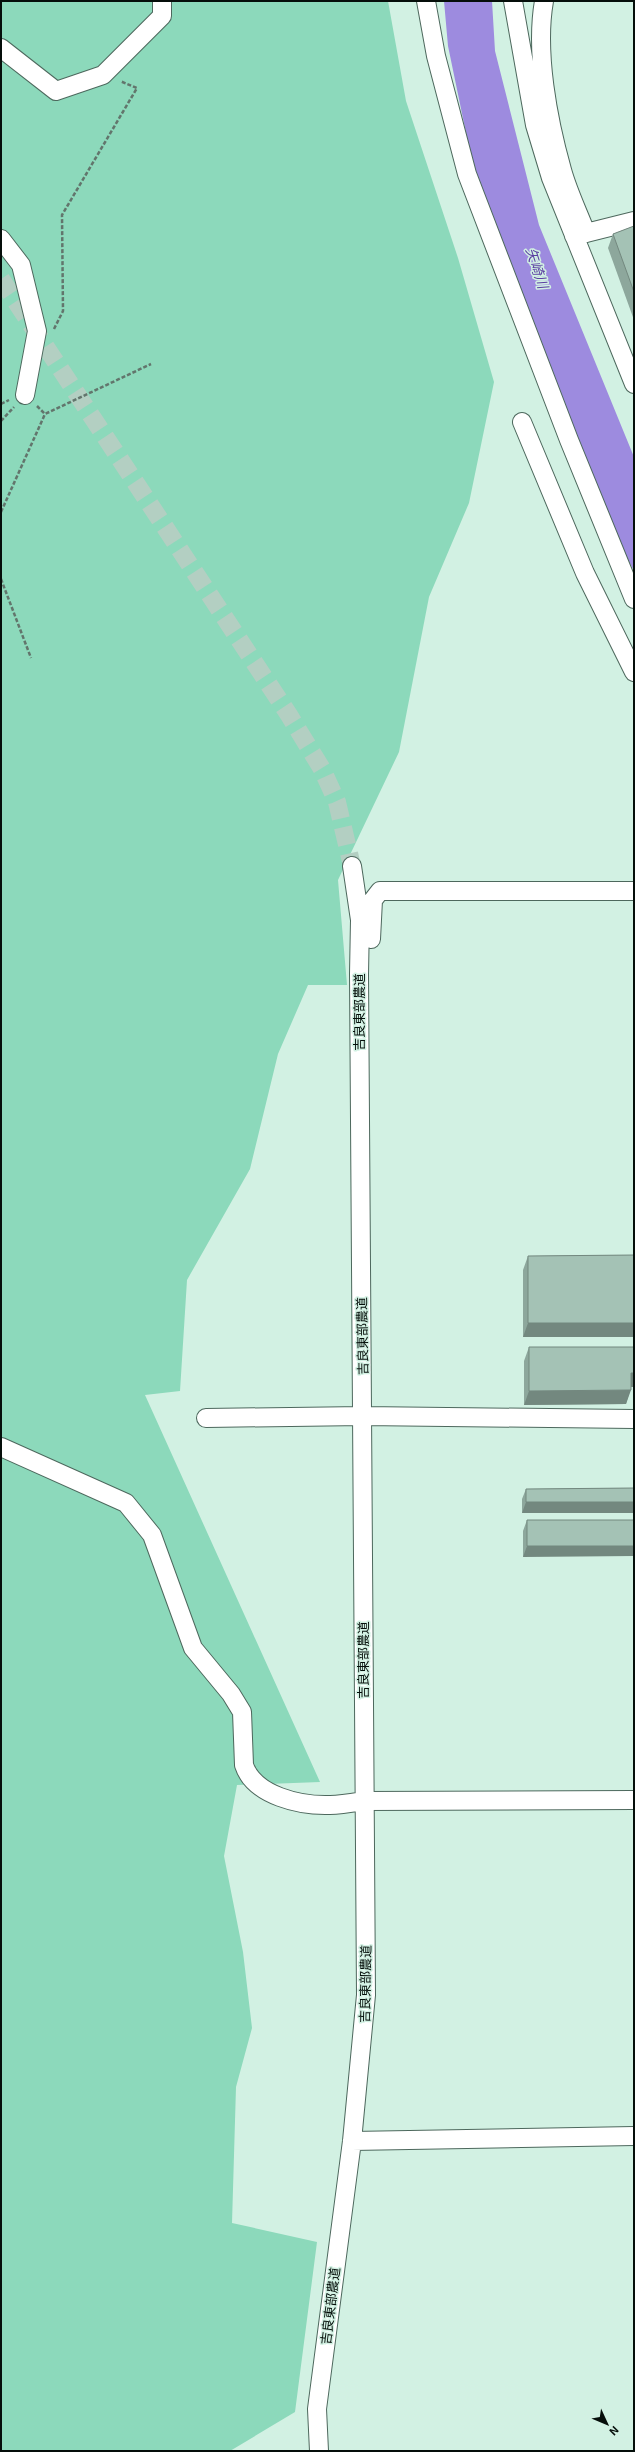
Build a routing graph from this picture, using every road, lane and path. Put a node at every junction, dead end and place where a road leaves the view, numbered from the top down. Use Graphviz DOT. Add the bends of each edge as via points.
graph roads {
  1 [pos="162,1"];
  2 [pos="426,1"];
  3 [pos="513,1"];
  4 [pos="544,1"];
  5 [pos="1,48"];
  6 [pos="103,75"];
  7 [pos="634,221"];
  8 [pos="580,235"];
  9 [pos="1,239"];
  10 [pos="53,332"];
  11 [pos="151,364"];
  12 [pos="634,384"];
  13 [pos="25,394"];
  14 [pos="45,414"];
  15 [pos="522,422"];
  16 [pos="1,512"];
  17 [pos="1,579"];
  18 [pos="634,599"];
  19 [pos="31,658"];
  20 [pos="634,672"];
  21 [pos="352,866"];
  22 [pos="634,891"];
  23 [pos="359,974"];
  24 [pos="363,1416"];
  25 [pos="206,1418"];
  26 [pos="634,1419"];
  27 [pos="1,1447"];
  28 [pos="634,1800"];
  29 [pos="364,1801"];
  30 [pos="634,2136"];
  31 [pos="352,2141"];
  32 [pos="319,2451"];
  1 -- 6 [label="street" via="162,16"];
  2 -- 18 [label="street" via="436,56 467,174 568,440"];
  3 -- 8 [label="street" via="535,125 551,178"];
  4 -- 8 [label="street" via="539,27 548,99 562,171"];
  5 -- 6 [label="street" via="56,91"];
  6 -- 10 [label="path" via="137,88 62,215 62,310"];
  7 -- 8 [label="street"];
  8 -- 12 [label="street"];
  9 -- 13 [label="street" via="21,265 37,331"];
  11 -- 14 [label="path"];
  13 -- 14 [label="path"];
  14 -- 16 [label="path"];
  15 -- 20 [label="street" via="585,573"];
  17 -- 19 [label="path"];
  21 -- 23 [label="street, 吉良東部農道" via="360,920"];
  22 -- 23 [label="street" via="380,891 373,900 370,961"];
  23 -- 24 [label="street, 吉良東部農道"];
  24 -- 25 [label="street"];
  24 -- 26 [label="street"];
  24 -- 29 [label="street, 吉良東部農道"];
  27 -- 29 [label="street" via="126,1503 152,1535 193,1648 231,1694 242,1712 246,1773 260,1786 278,1796 329,1805"];
  28 -- 29 [label="street"];
  29 -- 31 [label="street, 吉良東部農道" via="366,1995"];
  30 -- 31 [label="street"];
  31 -- 32 [label="street, 吉良東部農道" via="317,2409"];
}
